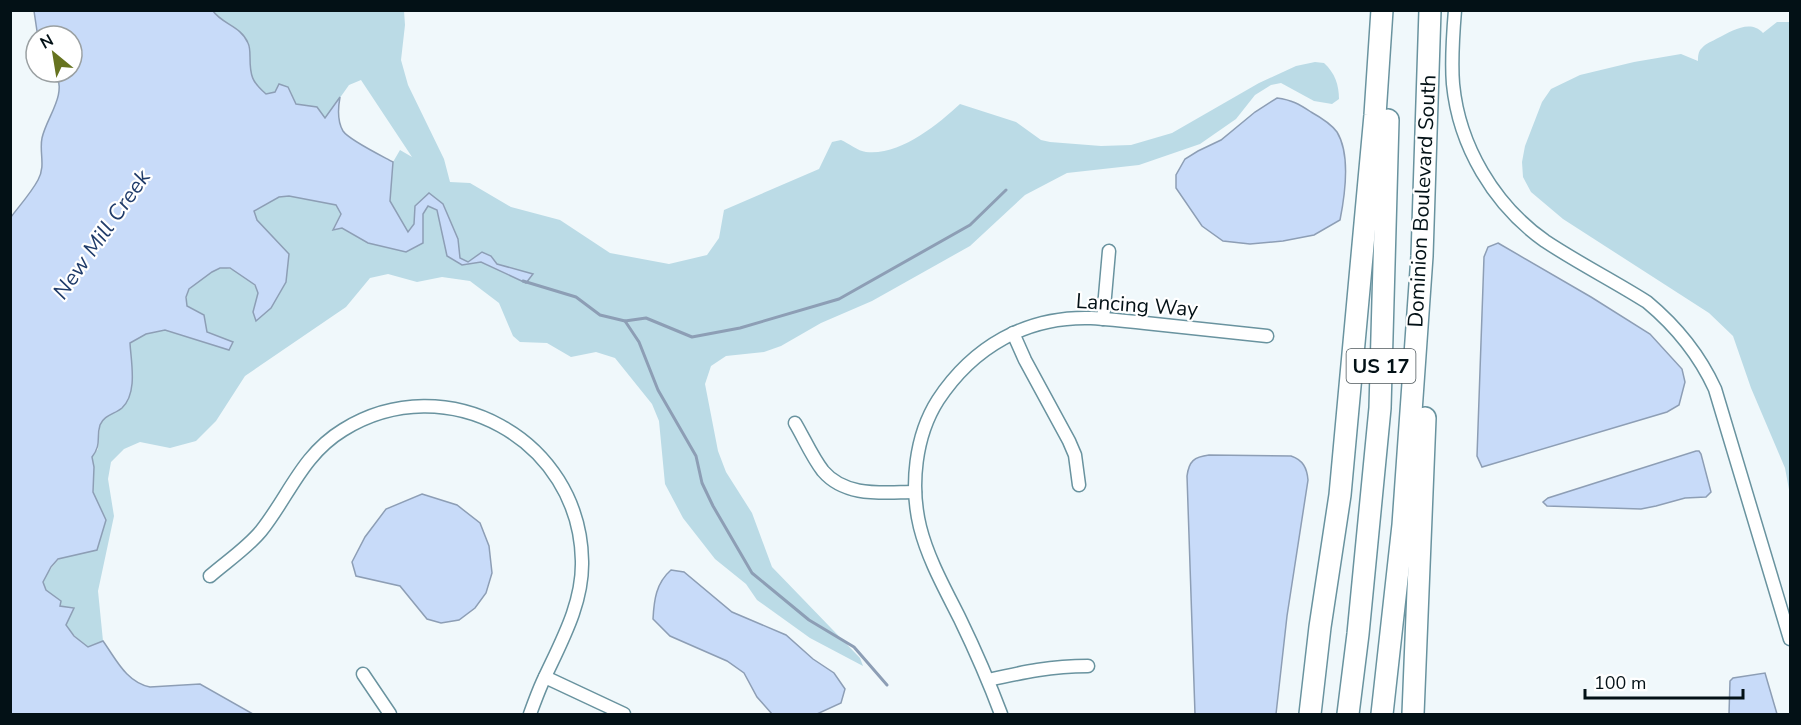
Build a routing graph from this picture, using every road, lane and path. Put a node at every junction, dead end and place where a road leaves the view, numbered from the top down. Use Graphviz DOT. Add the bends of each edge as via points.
graph roads {
  1 [pos="1455,10"];
  2 [pos="1386,13"];
  3 [pos="1430,14"];
  4 [pos="1109,250"];
  5 [pos="1422,256"];
  6 [pos="1103,319"];
  7 [pos="1013,333"];
  8 [pos="1267,336"];
  9 [pos="795,423"];
  10 [pos="1079,485"];
  11 [pos="915,492"];
  12 [pos="210,576"];
  13 [pos="1791,639"];
  14 [pos="1088,666"];
  15 [pos="363,674"];
  16 [pos="545,677"];
  17 [pos="988,680"];
  18 [pos="390,714"];
  19 [pos="530,714"];
  20 [pos="624,714"];
  21 [pos="1001,714"];
  22 [pos="1310,714"];
  23 [pos="1348,714"];
  24 [pos="1382,714"];
  25 [pos="1413,714"];
  1 -- 13 [label="street" via="1453,83 1462,128 1474,158 1513,214 1546,241 1640,297 1685,338 1715,389"];
  2 -- 22 [label="highway" via="1341,495"];
  2 -- 23 [label="highway, Dominion Boulevard South / US 17" via="1380,408"];
  3 -- 5 [label="highway, Dominion Boulevard South / US 17"];
  4 -- 6 [label="street"];
  5 -- 24 [label="highway, Dominion Boulevard South / US 17" via="1403,525"];
  5 -- 25 [label="highway" via="1425,407"];
  6 -- 7 [label="street, Lancing Way" via="1055,321"];
  6 -- 8 [label="street, Lancing Way"];
  7 -- 10 [label="street" via="1069,441"];
  7 -- 11 [label="street, Lancing Way" via="967,363 935,405 921,441"];
  9 -- 11 [label="street" via="823,471 835,482 866,492"];
  11 -- 17 [label="street, Lancing Way" via="925,542"];
  12 -- 16 [label="street" via="261,531 300,469 342,430 374,415 407,407 439,406 469,412 503,426 534,448 555,473 574,512 581,539 581,583 568,627"];
  14 -- 17 [label="street" via="1061,666"];
  15 -- 18 [label="street"];
  16 -- 19 [label="street"];
  16 -- 20 [label="street"];
  17 -- 21 [label="street, Lancing Way"];
}
